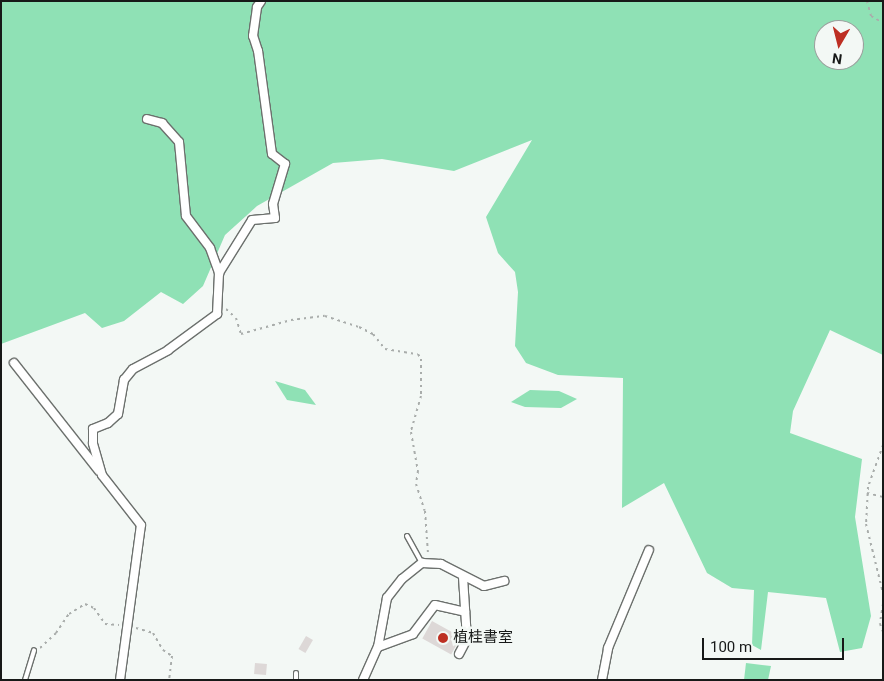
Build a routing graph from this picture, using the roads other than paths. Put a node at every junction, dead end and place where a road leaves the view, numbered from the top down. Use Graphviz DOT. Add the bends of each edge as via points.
graph roads {
  1 [pos="257,3"];
  2 [pos="147,119"];
  3 [pos="218,273"];
  4 [pos="14,363"];
  5 [pos="102,474"];
  6 [pos="407,536"];
  7 [pos="649,550"];
  8 [pos="422,562"];
  9 [pos="463,577"];
  10 [pos="504,582"];
  11 [pos="465,612"];
  12 [pos="378,647"];
  13 [pos="34,650"];
  14 [pos="459,654"];
  15 [pos="296,673"];
  16 [pos="25,680"];
  17 [pos="120,680"];
  18 [pos="296,680"];
  19 [pos="363,680"];
  20 [pos="602,680"];
  1 -- 3 [label="street" via="253,36 258,51 272,154 284,164 273,204 275,218 252,220"];
  2 -- 3 [label="street" via="162,123 179,142 186,216 210,248"];
  3 -- 5 [label="street" via="217,314 168,350 145,360 124,380 118,414 108,423 93,429 93,443"];
  4 -- 5 [label="street"];
  5 -- 17 [label="street" via="141,525"];
  6 -- 8 [label="lane"];
  7 -- 20 [label="street" via="608,648"];
  8 -- 9 [label="street" via="441,564"];
  8 -- 12 [label="street" via="387,598"];
  9 -- 10 [label="street" via="484,586"];
  9 -- 11 [label="street"];
  11 -- 12 [label="street" via="435,605 424,623 409,637"];
  11 -- 14 [label="street" via="467,639"];
  12 -- 19 [label="street"];
  13 -- 16 [label="lane"];
  15 -- 18 [label="lane"];
}
